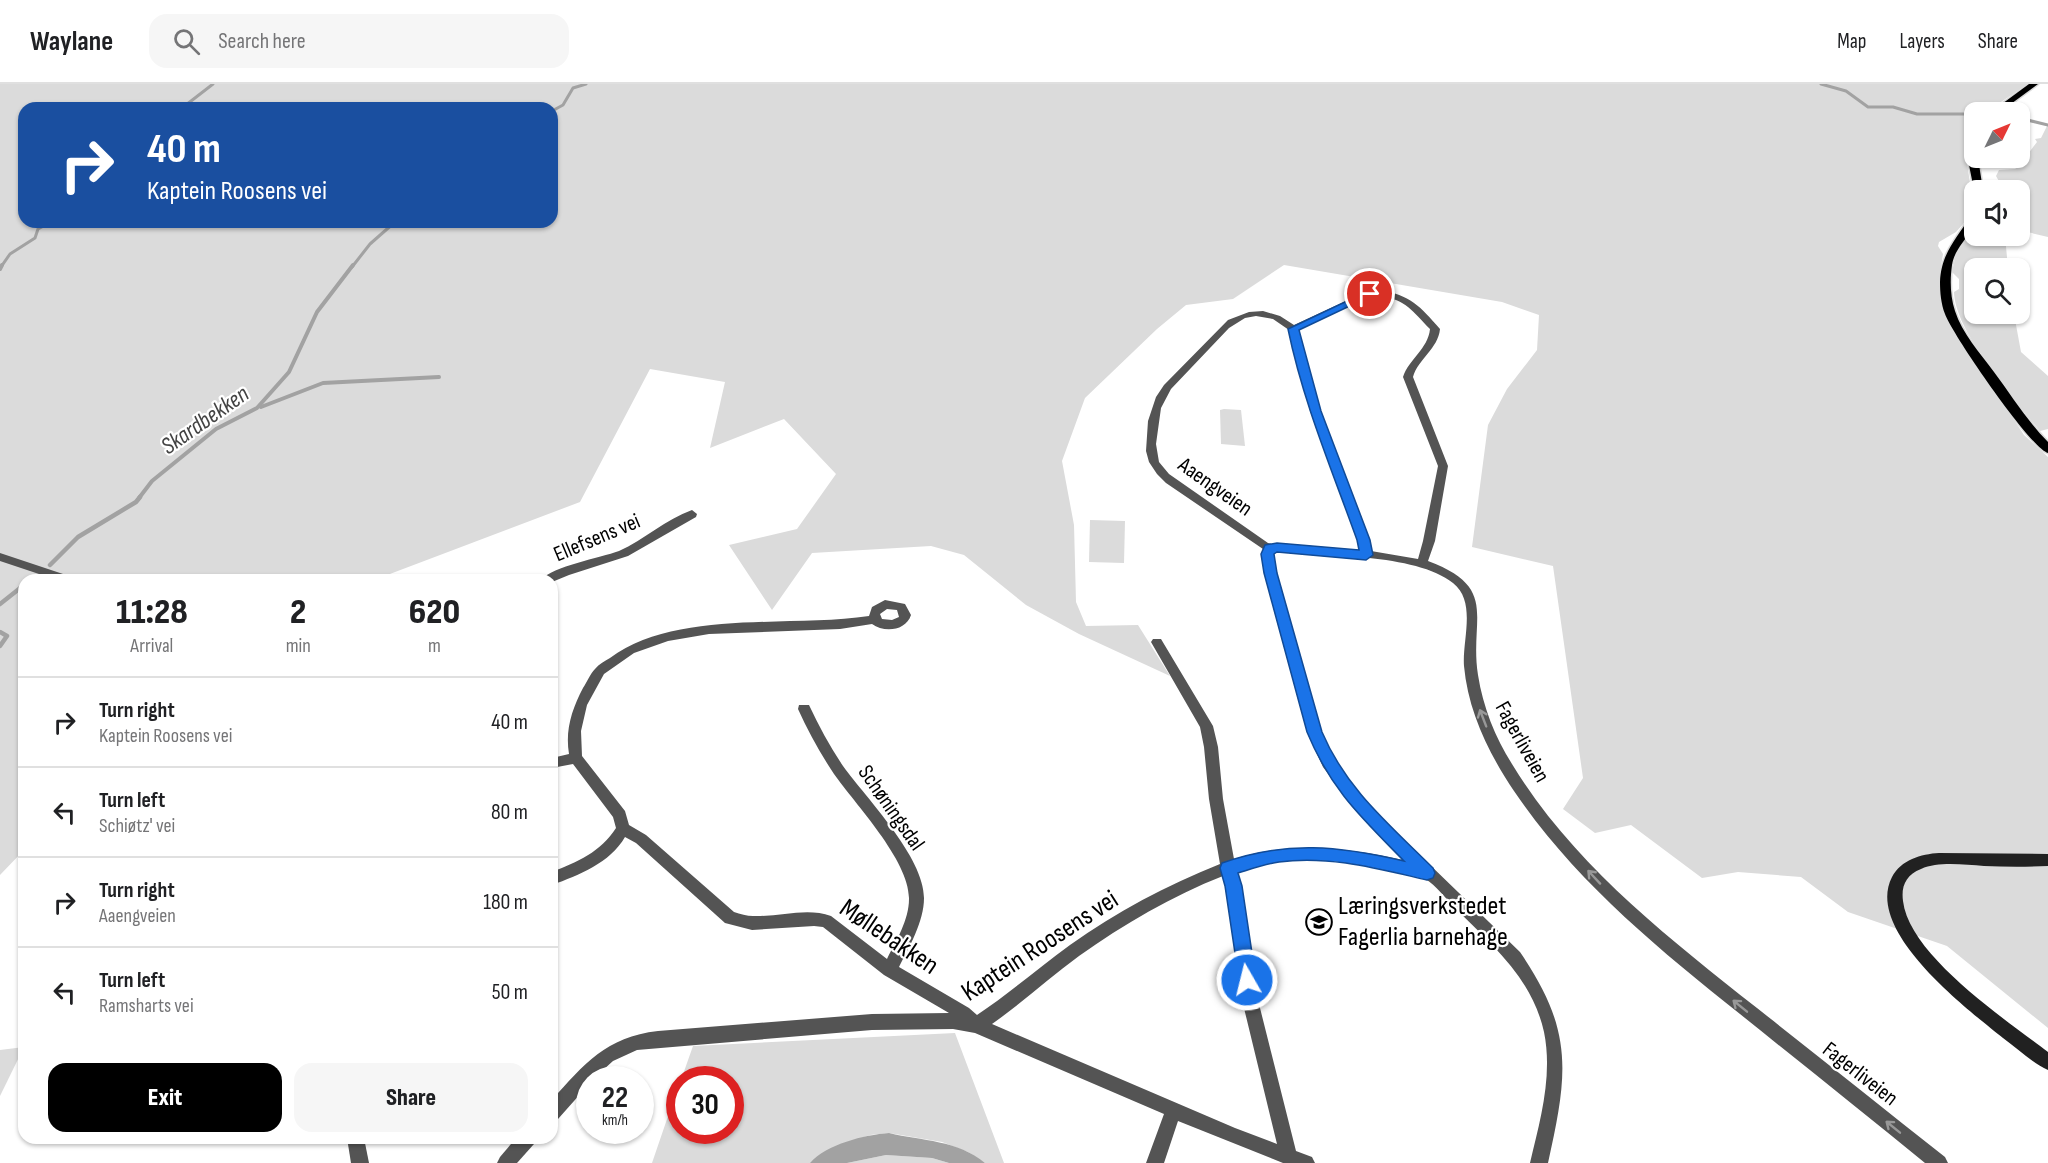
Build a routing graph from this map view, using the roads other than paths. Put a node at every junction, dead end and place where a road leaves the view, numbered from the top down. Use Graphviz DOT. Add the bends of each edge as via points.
graph roads {
  1 [pos="2034,84"];
  2 [pos="2009,102"];
  3 [pos="1964,232"];
  4 [pos="1293,329"];
  5 [pos="2048,448"];
  6 [pos="692,514"];
  7 [pos="1269,548"];
  8 [pos="1366,555"];
  9 [pos="0,557"];
  10 [pos="1422,563"];
  11 [pos="50,574"];
  12 [pos="558,575"];
  13 [pos="875,619"];
  14 [pos="1157,642"];
  15 [pos="804,709"];
  16 [pos="576,758"];
  17 [pos="558,762"];
  18 [pos="623,830"];
  19 [pos="2048,860"];
  20 [pos="1228,868"];
  21 [pos="1427,873"];
  22 [pos="558,876"];
  23 [pos="889,970"];
  24 [pos="976,1024"];
  25 [pos="2048,1062"];
  26 [pos="558,1106"];
  27 [pos="1174,1109"];
  28 [pos="356,1144"];
  29 [pos="523,1144"];
  30 [pos="1289,1157"];
  31 [pos="360,1163"];
  32 [pos="506,1163"];
  33 [pos="1155,1163"];
  34 [pos="1306,1163"];
  35 [pos="1539,1163"];
  36 [pos="1939,1163"];
  1 -- 2 [label="main road"];
  3 -- 5 [label="main road" via="1947,262 1949,310 1989,374"];
  4 -- 7 [label="street, Aaengveien" via="1267,315 1247,315 1235,320 1172,381 1152,416 1150,455 1163,476"];
  4 -- 8 [label="street" via="1315,411 1364,540"];
  4 -- 10 [label="street" via="1366,295 1380,293 1409,302 1435,329 1434,339 1408,377 1443,466"];
  6 -- 12 [label="street, Ellefsens vei" via="624,553"];
  7 -- 8 [label="street"];
  7 -- 21 [label="street" via="1270,573 1314,732 1324,755 1361,807"];
  8 -- 10 [label="street"];
  9 -- 11 [label="street"];
  36 -- 10 [label="street, Fagerliveien, one-way" via="1659,940 1619,904 1563,843 1510,772 1483,720 1472,679 1473,612 1468,592 1450,575"];
  13 -- 16 [label="street" via="671,634 643,643 615,658 584,694 577,716"];
  14 -- 20 [label="street" via="1206,726"];
  15 -- 23 [label="street, Schøningsdal" via="838,769 912,873 918,896 915,911"];
  16 -- 17 [label="street"];
  16 -- 18 [label="street" via="620,815"];
  18 -- 22 [label="street" via="615,843 596,859"];
  18 -- 23 [label="street, Møllebakken" via="641,839 730,918 752,923 826,921"];
  19 -- 25 [label="street" via="1923,861 1902,873 1894,894 1905,933 1928,962"];
  20 -- 21 [label="street, Kaptein Roosens vei" via="1278,855 1316,853"];
  20 -- 24 [label="street, Kaptein Roosens vei" via="1115,925"];
  20 -- 30 [label="street" via="1251,1004"];
  21 -- 35 [label="street" via="1515,957 1543,1003 1557,1069"];
  23 -- 24 [label="street, Møllebakken"];
  24 -- 26 [label="street, Kaptein Roosens vei" via="873,1022 631,1043 611,1053 590,1071"];
  24 -- 27 [label="street, Møllebakken"];
  27 -- 30 [label="street, Møllebakken"];
  27 -- 33 [label="street"];
  28 -- 31 [label="street"];
  29 -- 32 [label="street"];
  30 -- 34 [label="street, Møllebakken"];
}
